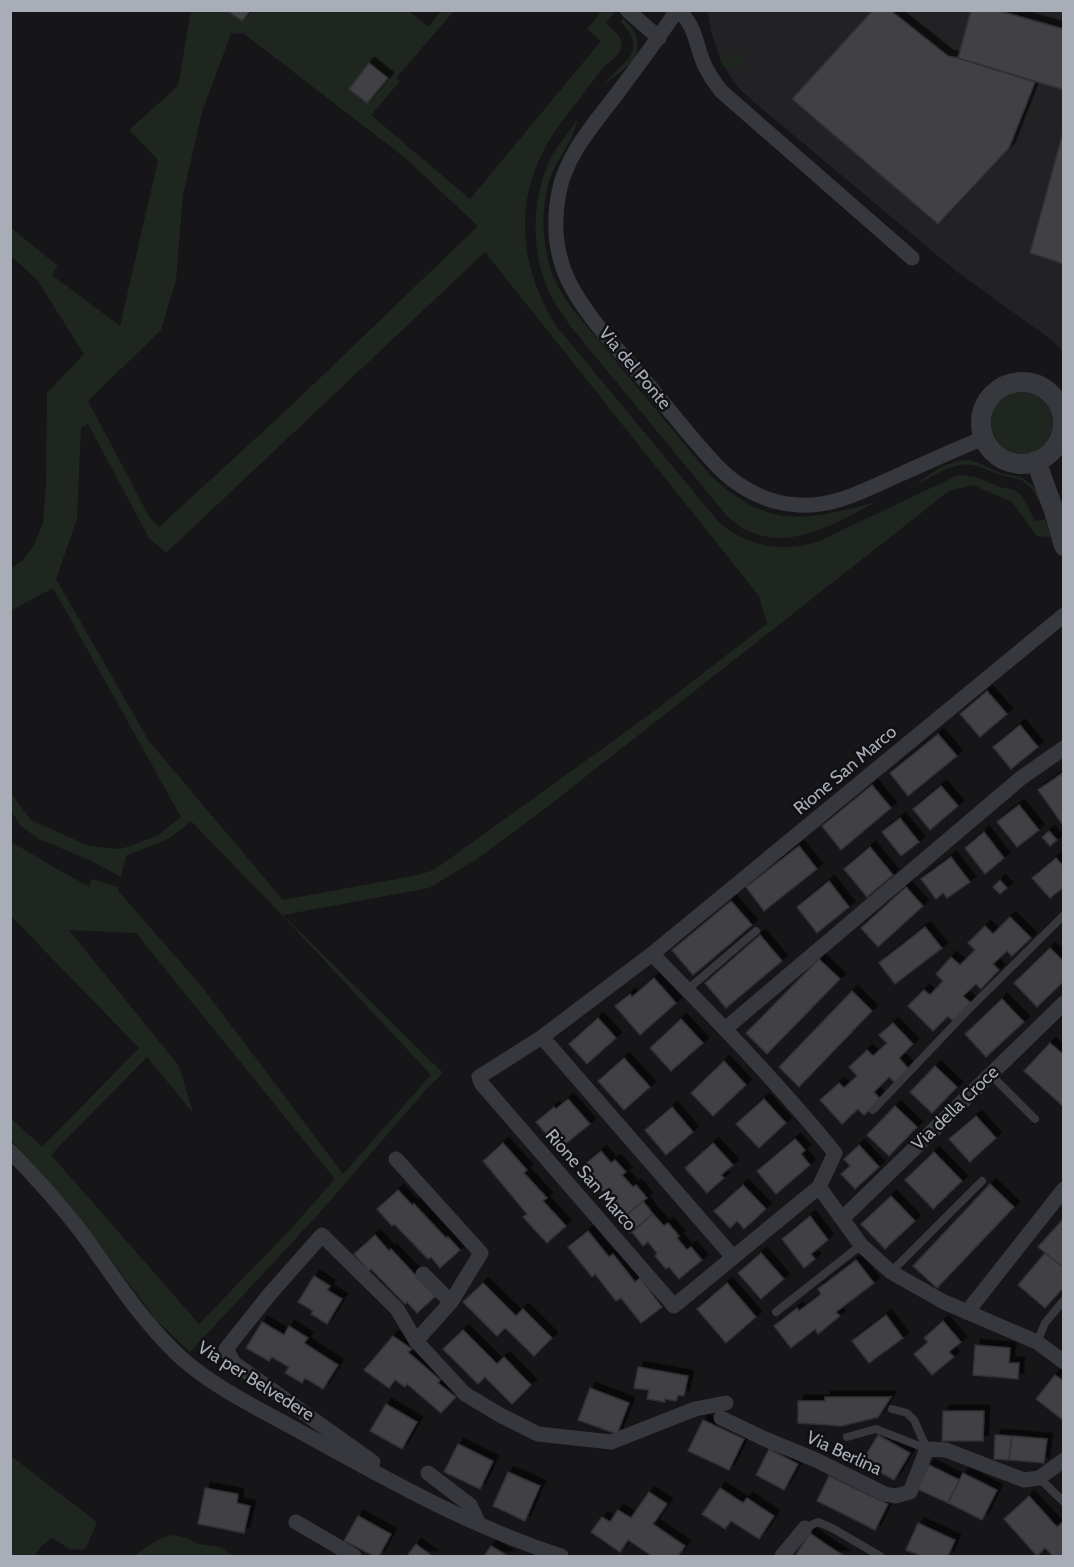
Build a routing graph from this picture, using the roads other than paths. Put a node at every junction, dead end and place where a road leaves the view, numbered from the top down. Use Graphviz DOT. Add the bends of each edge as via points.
graph roads {
  1 [pos="627,10"];
  2 [pos="677,10"];
  3 [pos="659,38"];
  4 [pos="912,258"];
  5 [pos="1063,421"];
  6 [pos="984,438"];
  7 [pos="1035,461"];
  8 [pos="1064,546"];
  9 [pos="1064,615"];
  10 [pos="1064,748"];
  11 [pos="1064,915"];
  12 [pos="756,931"];
  13 [pos="652,954"];
  14 [pos="687,990"];
  15 [pos="1064,1003"];
  16 [pos="725,1029"];
  17 [pos="542,1037"];
  18 [pos="990,1074"];
  19 [pos="873,1110"];
  20 [pos="1035,1119"];
  21 [pos="10,1151"];
  22 [pos="396,1159"];
  23 [pos="982,1181"];
  24 [pos="819,1187"];
  25 [pos="1064,1190"];
  26 [pos="847,1214"];
  27 [pos="861,1245"];
  28 [pos="733,1257"];
  29 [pos="891,1272"];
  30 [pos="423,1274"];
  31 [pos="1064,1300"];
  32 [pos="451,1302"];
  33 [pos="776,1312"];
  34 [pos="967,1312"];
  35 [pos="416,1341"];
  36 [pos="1037,1342"];
  37 [pos="1064,1362"];
  38 [pos="892,1409"];
  39 [pos="723,1411"];
  40 [pos="847,1437"];
  41 [pos="927,1449"];
  42 [pos="1064,1460"];
  43 [pos="428,1473"];
  44 [pos="1039,1478"];
  45 [pos="420,1496"];
  46 [pos="1064,1502"];
  47 [pos="296,1522"];
  48 [pos="479,1524"];
  49 [pos="806,1528"];
  50 [pos="354,1557"];
  51 [pos="561,1557"];
  52 [pos="782,1557"];
  53 [pos="880,1557"];
  1 -- 3 [label="street"];
  2 -- 3 [label="street, Via del Ponte"];
  2 -- 4 [label="street" via="687,17 705,66 721,91"];
  3 -- 6 [label="street, Via del Ponte" via="573,155 560,190 555,228 559,254 568,281 599,325 724,473 760,496 799,505 822,504 853,495"];
  5 -- 6 [label="street" via="1053,396 1038,385 1007,385 986,404 981,423"];
  5 -- 7 [label="street" via="1057,443"];
  6 -- 7 [label="street" via="999,457 1019,464"];
  7 -- 8 [label="street"];
  9 -- 13 [label="street, Rione San Marco"];
  10 -- 16 [label="street" via="1021,778"];
  11 -- 19 [label="lane"];
  12 -- 14 [label="lane"];
  13 -- 14 [label="street, Rione San Marco"];
  13 -- 17 [label="street, Rione San Marco"];
  14 -- 16 [label="street, Rione San Marco"];
  15 -- 18 [label="street, Via della Croce"];
  16 -- 24 [label="street, Rione San Marco" via="835,1153"];
  17 -- 28 [label="street"];
  17 -- 28 [label="street, Rione San Marco" via="479,1077 481,1083 674,1306"];
  18 -- 20 [label="lane"];
  18 -- 26 [label="street, Via della Croce"];
  21 -- 45 [label="street, Via per Belvedere" via="80,1230 148,1322 186,1362 246,1401"];
  22 -- 32 [label="street" via="481,1253"];
  23 -- 29 [label="lane"];
  24 -- 27 [label="street"];
  24 -- 28 [label="street, Rione San Marco"];
  25 -- 34 [label="street"];
  27 -- 29 [label="street"];
  27 -- 33 [label="lane"];
  29 -- 34 [label="street"];
  30 -- 32 [label="street"];
  31 -- 36 [label="lane" via="1045,1323"];
  32 -- 35 [label="street"];
  34 -- 36 [label="street"];
  35 -- 39 [label="street, Via per Belvedere" via="465,1394 538,1434 611,1442 695,1409"];
  35 -- 45 [label="street, Via per Belvedere" via="397,1309 322,1235 226,1349 234,1363"];
  36 -- 37 [label="street"];
  38 -- 41 [label="lane" via="907,1413 914,1420"];
  39 -- 41 [label="street, Via Berlina" via="765,1439 895,1496 910,1492"];
  40 -- 41 [label="lane" via="876,1429"];
  41 -- 44 [label="street" via="946,1450 1024,1480"];
  42 -- 44 [label="street"];
  43 -- 48 [label="street" via="470,1505"];
  44 -- 46 [label="lane"];
  45 -- 48 [label="street, Via per Belvedere"];
  47 -- 50 [label="street"];
  48 -- 51 [label="street, Via per Belvedere"];
  49 -- 52 [label="street"];
  49 -- 53 [label="lane" via="818,1522"];
}
